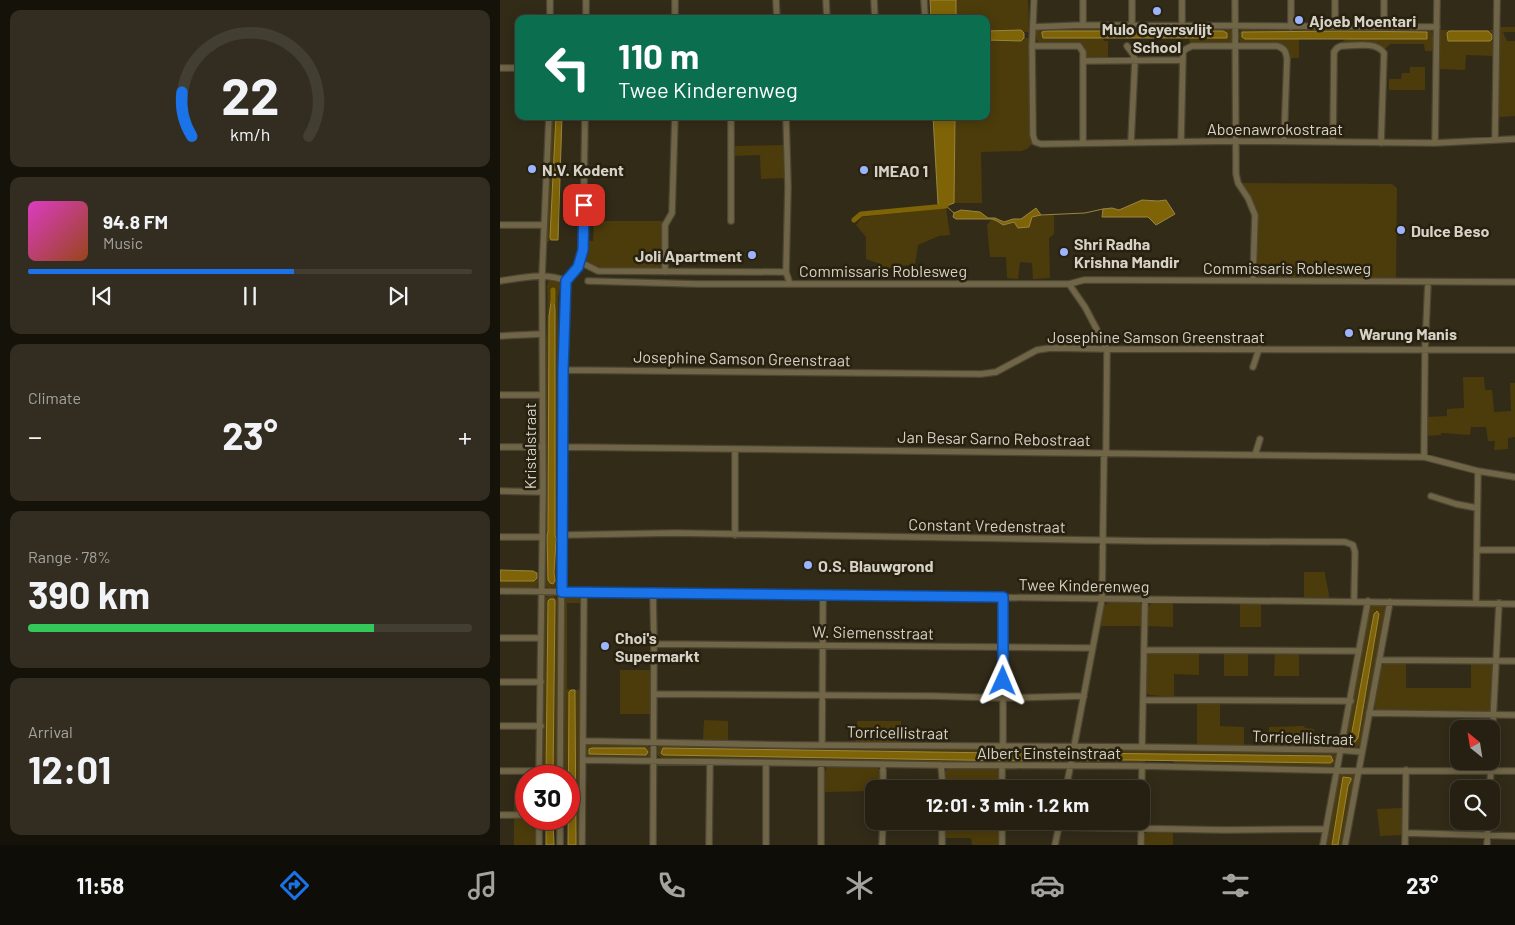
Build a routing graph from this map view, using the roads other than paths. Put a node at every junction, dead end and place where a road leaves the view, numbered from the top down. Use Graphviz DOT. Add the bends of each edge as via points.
graph roads {
  1 [pos="550,0"];
  2 [pos="586,0"];
  3 [pos="675,0"];
  4 [pos="776,0"];
  5 [pos="826,0"];
  6 [pos="874,0"];
  7 [pos="924,0"];
  8 [pos="1034,0"];
  9 [pos="1083,0"];
  10 [pos="1132,0"];
  11 [pos="1182,0"];
  12 [pos="1236,0"];
  13 [pos="1291,0"];
  14 [pos="1335,0"];
  15 [pos="1384,0"];
  16 [pos="1437,0"];
  17 [pos="1497,0"];
  18 [pos="550,15"];
  19 [pos="586,15"];
  20 [pos="675,15"];
  21 [pos="777,15"];
  22 [pos="827,15"];
  23 [pos="875,15"];
  24 [pos="925,15"];
  25 [pos="1083,25"];
  26 [pos="1034,26"];
  27 [pos="1132,26"];
  28 [pos="1182,26"];
  29 [pos="1235,26"];
  30 [pos="1335,26"];
  31 [pos="1291,27"];
  32 [pos="1384,27"];
  33 [pos="1437,27"];
  34 [pos="1032,46"];
  35 [pos="1127,46"];
  36 [pos="1235,46"];
  37 [pos="1135,60"];
  38 [pos="1183,60"];
  39 [pos="1084,61"];
  40 [pos="500,68"];
  41 [pos="515,68"];
  42 [pos="549,120"];
  43 [pos="586,120"];
  44 [pos="675,120"];
  45 [pos="731,120"];
  46 [pos="786,120"];
  47 [pos="1515,139"];
  48 [pos="1495,140"];
  49 [pos="1235,141"];
  50 [pos="1284,141"];
  51 [pos="1083,142"];
  52 [pos="1131,142"];
  53 [pos="1181,142"];
  54 [pos="1333,142"];
  55 [pos="1381,143"];
  56 [pos="1435,143"];
  57 [pos="731,221"];
  58 [pos="500,225"];
  59 [pos="544,225"];
  60 [pos="580,262"];
  61 [pos="664,272"];
  62 [pos="786,272"];
  63 [pos="542,276"];
  64 [pos="1253,280"];
  65 [pos="500,281"];
  66 [pos="566,281"];
  67 [pos="588,281"];
  68 [pos="1428,282"];
  69 [pos="1515,282"];
  70 [pos="790,284"];
  71 [pos="1069,284"];
  72 [pos="542,334"];
  73 [pos="500,336"];
  74 [pos="1107,349"];
  75 [pos="1259,350"];
  76 [pos="1425,350"];
  77 [pos="1515,350"];
  78 [pos="1253,367"];
  79 [pos="563,370"];
  80 [pos="500,395"];
  81 [pos="542,395"];
  82 [pos="1260,438"];
  83 [pos="500,447"];
  84 [pos="543,447"];
  85 [pos="563,447"];
  86 [pos="736,450"];
  87 [pos="1106,453"];
  88 [pos="1255,455"];
  89 [pos="1424,458"];
  90 [pos="1478,471"];
  91 [pos="1515,477"];
  92 [pos="500,491"];
  93 [pos="543,492"];
  94 [pos="1431,496"];
  95 [pos="1477,508"];
  96 [pos="563,535"];
  97 [pos="735,535"];
  98 [pos="500,537"];
  99 [pos="542,537"];
  100 [pos="1104,540"];
  101 [pos="1477,550"];
  102 [pos="1515,550"];
  103 [pos="500,591"];
  104 [pos="541,591"];
  105 [pos="562,592"];
  106 [pos="584,592"];
  107 [pos="653,593"];
  108 [pos="823,595"];
  109 [pos="1003,597"];
  110 [pos="1102,599"];
  111 [pos="1145,600"];
  112 [pos="1368,601"];
  113 [pos="1354,602"];
  114 [pos="1390,602"];
  115 [pos="1476,603"];
  116 [pos="1499,603"];
  117 [pos="1515,604"];
  118 [pos="500,638"];
  119 [pos="541,638"];
  120 [pos="654,644"];
  121 [pos="823,645"];
  122 [pos="1004,648"];
  123 [pos="1092,648"];
  124 [pos="1144,650"];
  125 [pos="1359,652"];
  126 [pos="1379,660"];
  127 [pos="1497,660"];
  128 [pos="1515,661"];
  129 [pos="500,682"];
  130 [pos="541,682"];
  131 [pos="654,694"];
  132 [pos="822,695"];
  133 [pos="1084,696"];
  134 [pos="1003,698"];
  135 [pos="1143,700"];
  136 [pos="1351,701"];
  137 [pos="1369,713"];
  138 [pos="1494,715"];
  139 [pos="1515,715"];
  140 [pos="1494,720"];
  141 [pos="500,726"];
  142 [pos="541,726"];
  143 [pos="583,741"];
  144 [pos="654,741"];
  145 [pos="822,745"];
  146 [pos="1003,746"];
  147 [pos="1074,747"];
  148 [pos="1142,747"];
  149 [pos="1341,750"];
  150 [pos="1362,752"];
  151 [pos="583,760"];
  152 [pos="654,761"];
  153 [pos="710,762"];
  154 [pos="766,762"];
  155 [pos="821,764"];
  156 [pos="883,764"];
  157 [pos="539,765"];
  158 [pos="560,765"];
  159 [pos="941,765"];
  160 [pos="1071,765"];
  161 [pos="1002,766"];
  162 [pos="1142,766"];
  163 [pos="1337,770"];
  164 [pos="1406,770"];
  165 [pos="500,771"];
  166 [pos="1359,771"];
  167 [pos="1491,771"];
  168 [pos="1515,771"];
  169 [pos="515,772"];
  170 [pos="884,780"];
  171 [pos="942,780"];
  172 [pos="1002,780"];
  173 [pos="1068,780"];
  174 [pos="1142,780"];
  175 [pos="1490,780"];
  176 [pos="500,815"];
  177 [pos="515,815"];
  178 [pos="1150,828"];
  179 [pos="1326,829"];
  180 [pos="539,830"];
  181 [pos="560,830"];
  182 [pos="883,830"];
  183 [pos="942,830"];
  184 [pos="1002,830"];
  185 [pos="1058,830"];
  186 [pos="1142,830"];
  187 [pos="1487,830"];
  188 [pos="1406,833"];
  189 [pos="1487,836"];
  190 [pos="1515,836"];
  191 [pos="539,845"];
  192 [pos="560,845"];
  193 [pos="582,845"];
  194 [pos="653,845"];
  195 [pos="709,845"];
  196 [pos="766,845"];
  197 [pos="821,845"];
  198 [pos="882,845"];
  199 [pos="942,845"];
  200 [pos="1002,845"];
  201 [pos="1055,845"];
  202 [pos="1142,845"];
  203 [pos="1323,845"];
  204 [pos="1345,845"];
  205 [pos="1405,845"];
  206 [pos="1487,845"];
  1 -- 18 [label="street"];
  2 -- 19 [label="street"];
  3 -- 20 [label="street"];
  4 -- 21 [label="street"];
  5 -- 22 [label="street"];
  6 -- 23 [label="street"];
  7 -- 24 [label="street"];
  8 -- 26 [label="street"];
  9 -- 25 [label="street"];
  10 -- 27 [label="street"];
  11 -- 28 [label="street"];
  12 -- 29 [label="street"];
  13 -- 31 [label="street"];
  14 -- 30 [label="street"];
  15 -- 32 [label="street"];
  16 -- 33 [label="street"];
  17 -- 48 [label="street"];
  25 -- 26 [label="street"];
  25 -- 27 [label="street"];
  26 -- 34 [label="street"];
  27 -- 28 [label="street"];
  28 -- 29 [label="street"];
  29 -- 31 [label="street"];
  29 -- 36 [label="street"];
  30 -- 31 [label="street"];
  30 -- 32 [label="street"];
  32 -- 33 [label="street"];
  33 -- 56 [label="street"];
  34 -- 39 [label="street" via="1079,46"];
  34 -- 51 [label="street, Aboenawrokostraat" via="1035,142"];
  35 -- 37 [label="street"];
  36 -- 38 [label="street" via="1192,46 1183,52"];
  36 -- 49 [label="street"];
  36 -- 50 [label="street" via="1277,46 1286,52"];
  37 -- 38 [label="street"];
  37 -- 39 [label="street"];
  37 -- 52 [label="street"];
  38 -- 53 [label="street"];
  39 -- 51 [label="street"];
  40 -- 41 [label="street"];
  42 -- 59 [label="street, Kristalstraat"];
  43 -- 60 [label="street"];
  44 -- 61 [label="street" via="672,212 665,224"];
  45 -- 57 [label="street"];
  46 -- 62 [label="street"];
  47 -- 48 [label="street, Aboenawrokostraat"];
  48 -- 56 [label="street, Aboenawrokostraat"];
  49 -- 50 [label="street, Aboenawrokostraat"];
  49 -- 53 [label="street, Aboenawrokostraat"];
  49 -- 64 [label="street" via="1238,183 1255,215"];
  50 -- 54 [label="street, Aboenawrokostraat"];
  51 -- 52 [label="street, Aboenawrokostraat"];
  52 -- 53 [label="street, Aboenawrokostraat"];
  54 -- 55 [label="street, Aboenawrokostraat"];
  54 -- 55 [label="street" via="1334,52 1341,46 1376,46 1384,53"];
  55 -- 56 [label="street, Aboenawrokostraat"];
  58 -- 59 [label="street"];
  59 -- 63 [label="street, Kristalstraat"];
  60 -- 61 [label="street, Commissaris Roblesweg" via="598,271"];
  60 -- 66 [label="street"];
  61 -- 62 [label="street, Commissaris Roblesweg"];
  62 -- 70 [label="street, Commissaris Roblesweg"];
  63 -- 65 [label="street"];
  63 -- 66 [label="street"];
  63 -- 72 [label="street, Kristalstraat"];
  64 -- 68 [label="street, Commissaris Roblesweg"];
  64 -- 71 [label="street, Commissaris Roblesweg" via="1084,280"];
  66 -- 79 [label="street"];
  67 -- 70 [label="street, Commissaris Roblesweg"];
  68 -- 69 [label="street, Commissaris Roblesweg"];
  68 -- 76 [label="street"];
  70 -- 71 [label="street, Commissaris Roblesweg"];
  71 -- 74 [label="street"];
  72 -- 73 [label="street"];
  72 -- 81 [label="street, Kristalstraat"];
  74 -- 75 [label="street, Josephine Samson Greenstraat"];
  74 -- 79 [label="street, Josephine Samson Greenstraat" via="1037,350 996,372 980,374"];
  74 -- 87 [label="street"];
  75 -- 76 [label="street, Josephine Samson Greenstraat"];
  75 -- 78 [label="street"];
  76 -- 77 [label="street, Josephine Samson Greenstraat"];
  76 -- 89 [label="street"];
  79 -- 85 [label="street"];
  80 -- 81 [label="street"];
  81 -- 84 [label="street, Kristalstraat"];
  82 -- 88 [label="street"];
  83 -- 84 [label="street"];
  84 -- 93 [label="street, Kristalstraat"];
  85 -- 86 [label="street, Jan Besar Sarno Rebostraat"];
  85 -- 96 [label="street"];
  86 -- 87 [label="street, Jan Besar Sarno Rebostraat"];
  86 -- 97 [label="street"];
  87 -- 88 [label="street, Jan Besar Sarno Rebostraat"];
  87 -- 100 [label="street"];
  88 -- 89 [label="street, Jan Besar Sarno Rebostraat"];
  89 -- 90 [label="street, Jan Besar Sarno Rebostraat"];
  90 -- 91 [label="street, Jan Besar Sarno Rebostraat"];
  90 -- 95 [label="street"];
  92 -- 93 [label="street"];
  93 -- 99 [label="street, Kristalstraat"];
  94 -- 95 [label="street"];
  95 -- 101 [label="street"];
  96 -- 97 [label="street, Constant Vredenstraat"];
  96 -- 105 [label="street"];
  97 -- 100 [label="street, Constant Vredenstraat"];
  98 -- 99 [label="street"];
  99 -- 104 [label="street, Kristalstraat"];
  100 -- 110 [label="street"];
  100 -- 113 [label="street, Constant Vredenstraat" via="1346,542 1353,545 1354,552"];
  101 -- 102 [label="street"];
  101 -- 115 [label="street"];
  103 -- 104 [label="street, Twee Kinderenweg"];
  104 -- 105 [label="street, Twee Kinderenweg"];
  104 -- 119 [label="street, Kristalstraat"];
  105 -- 106 [label="street, Twee Kinderenweg"];
  105 -- 158 [label="street"];
  106 -- 107 [label="street, Twee Kinderenweg"];
  106 -- 143 [label="street"];
  107 -- 108 [label="street, Twee Kinderenweg"];
  107 -- 120 [label="street"];
  108 -- 109 [label="street, Twee Kinderenweg"];
  108 -- 121 [label="street"];
  109 -- 110 [label="street, Twee Kinderenweg"];
  109 -- 122 [label="street"];
  110 -- 111 [label="street, Twee Kinderenweg"];
  110 -- 123 [label="street"];
  111 -- 113 [label="street, Twee Kinderenweg"];
  111 -- 124 [label="street"];
  112 -- 113 [label="street, Twee Kinderenweg"];
  112 -- 114 [label="street, Twee Kinderenweg"];
  112 -- 125 [label="street"];
  114 -- 115 [label="street, Twee Kinderenweg"];
  114 -- 126 [label="street"];
  115 -- 116 [label="street, Twee Kinderenweg"];
  116 -- 117 [label="street, Twee Kinderenweg"];
  116 -- 127 [label="street"];
  118 -- 119 [label="street"];
  119 -- 130 [label="street, Kristalstraat"];
  120 -- 121 [label="street, W. Siemensstraat"];
  120 -- 131 [label="street"];
  121 -- 122 [label="street, W. Siemensstraat"];
  121 -- 132 [label="street"];
  122 -- 123 [label="street, W. Siemensstraat"];
  122 -- 134 [label="street"];
  123 -- 133 [label="street"];
  124 -- 125 [label="street"];
  124 -- 135 [label="street"];
  125 -- 136 [label="street"];
  126 -- 127 [label="street"];
  126 -- 137 [label="street"];
  127 -- 128 [label="street"];
  127 -- 138 [label="street"];
  129 -- 130 [label="street"];
  130 -- 142 [label="street, Kristalstraat"];
  131 -- 132 [label="street"];
  131 -- 144 [label="street"];
  132 -- 134 [label="street"];
  132 -- 145 [label="street"];
  133 -- 134 [label="street"];
  133 -- 147 [label="street"];
  134 -- 146 [label="street"];
  135 -- 136 [label="street"];
  135 -- 148 [label="street"];
  136 -- 149 [label="street"];
  137 -- 138 [label="street"];
  137 -- 150 [label="street"];
  138 -- 139 [label="street"];
  138 -- 140 [label="street"];
  141 -- 142 [label="street"];
  142 -- 157 [label="street, Kristalstraat"];
  143 -- 144 [label="street, Torricellistraat"];
  143 -- 151 [label="street"];
  144 -- 145 [label="street, Torricellistraat"];
  144 -- 152 [label="street"];
  145 -- 146 [label="street, Torricellistraat"];
  146 -- 147 [label="street, Torricellistraat"];
  147 -- 148 [label="street, Torricellistraat"];
  147 -- 160 [label="street"];
  148 -- 149 [label="street, Torricellistraat"];
  149 -- 150 [label="street, Torricellistraat"];
  149 -- 163 [label="street"];
  150 -- 166 [label="street"];
  151 -- 152 [label="street, Albert Einsteinstraat"];
  151 -- 193 [label="street"];
  152 -- 153 [label="street, Albert Einsteinstraat"];
  152 -- 194 [label="street"];
  153 -- 154 [label="street, Albert Einsteinstraat"];
  153 -- 195 [label="street"];
  154 -- 155 [label="street, Albert Einsteinstraat"];
  154 -- 196 [label="street"];
  155 -- 156 [label="street, Albert Einsteinstraat"];
  155 -- 197 [label="street"];
  156 -- 159 [label="street, Albert Einsteinstraat"];
  156 -- 170 [label="street"];
  159 -- 161 [label="street, Albert Einsteinstraat"];
  159 -- 171 [label="street"];
  160 -- 161 [label="street, Albert Einsteinstraat"];
  160 -- 162 [label="street, Albert Einsteinstraat"];
  160 -- 173 [label="street"];
  161 -- 172 [label="street"];
  162 -- 163 [label="street, Albert Einsteinstraat"];
  162 -- 174 [label="street"];
  163 -- 166 [label="street, Albert Einsteinstraat"];
  163 -- 179 [label="street"];
  164 -- 166 [label="street, Albert Einsteinstraat"];
  164 -- 167 [label="street, Albert Einsteinstraat"];
  164 -- 188 [label="street"];
  165 -- 169 [label="street"];
  166 -- 204 [label="street"];
  167 -- 168 [label="street, Albert Einsteinstraat"];
  167 -- 175 [label="street"];
  176 -- 177 [label="street"];
  178 -- 179 [label="street"];
  179 -- 203 [label="street"];
  180 -- 191 [label="street"];
  181 -- 192 [label="street"];
  182 -- 198 [label="street"];
  183 -- 199 [label="street"];
  184 -- 200 [label="street"];
  185 -- 201 [label="street"];
  186 -- 202 [label="street"];
  187 -- 189 [label="street"];
  188 -- 189 [label="street"];
  188 -- 205 [label="street"];
  189 -- 190 [label="street"];
  189 -- 206 [label="street"];
}
